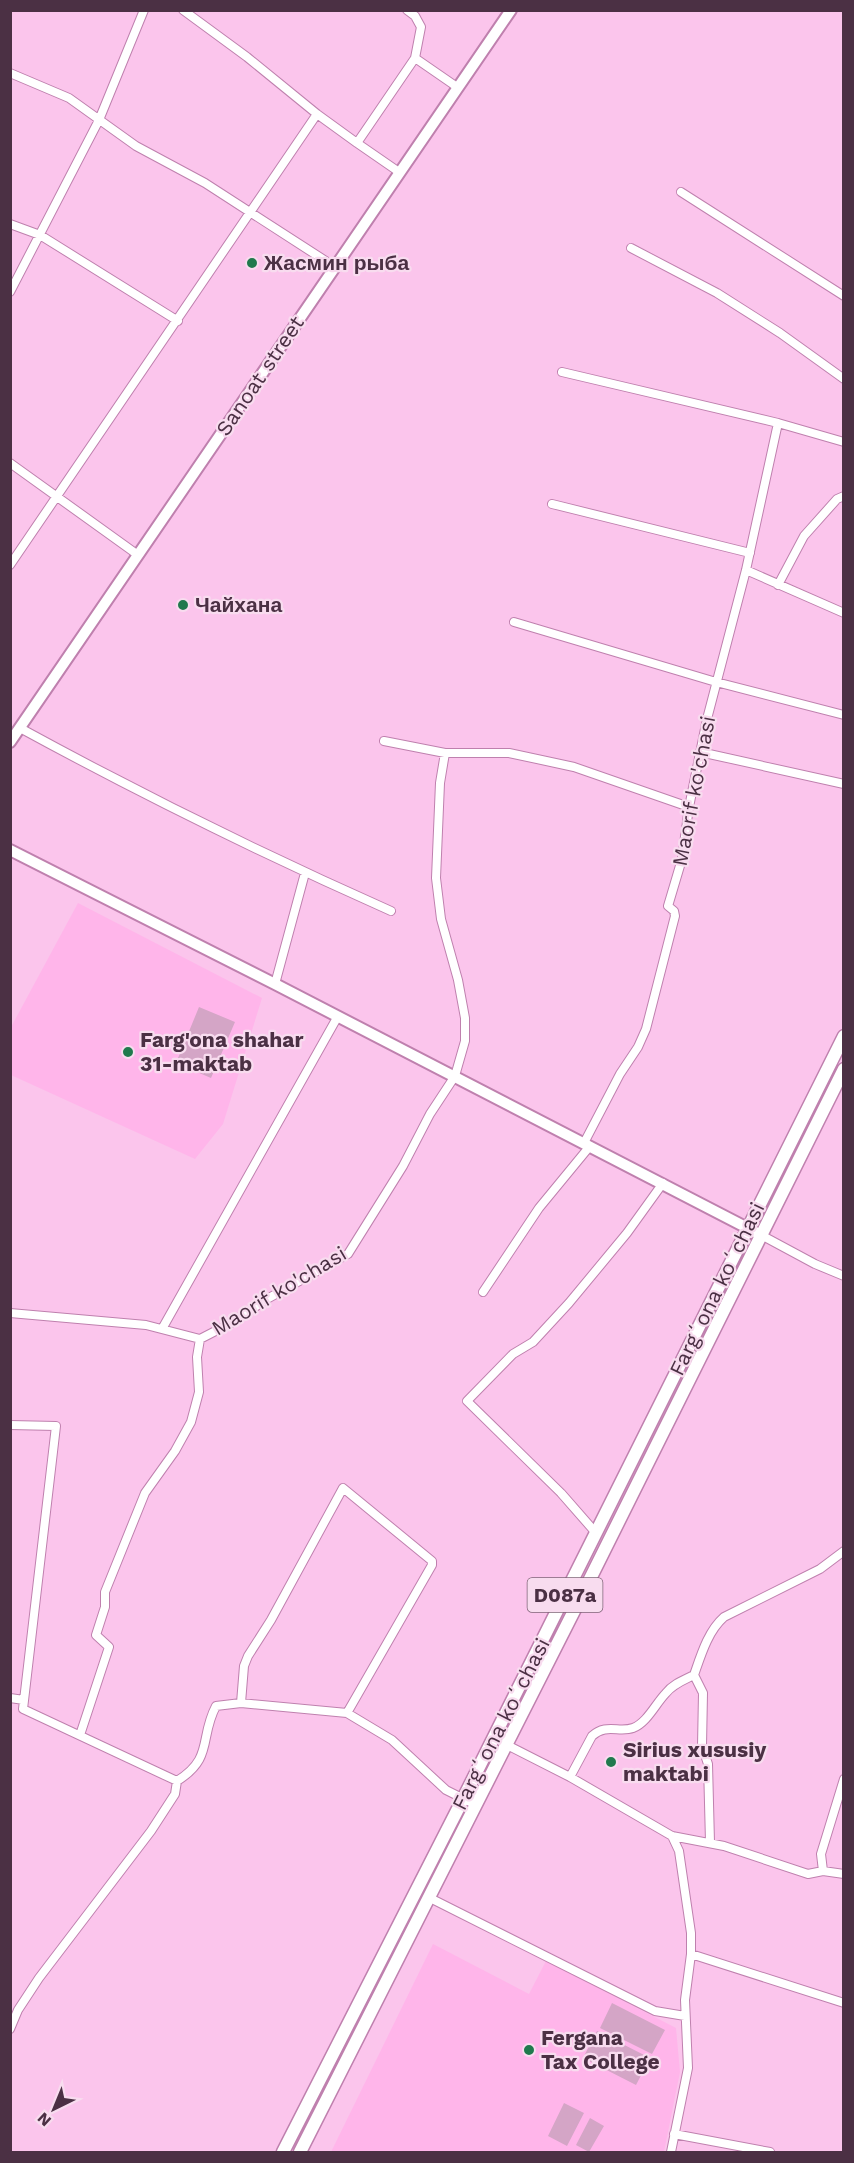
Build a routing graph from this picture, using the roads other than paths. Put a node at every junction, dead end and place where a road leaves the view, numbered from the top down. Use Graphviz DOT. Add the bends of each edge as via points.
graph roads {
  1 [pos="144,10"];
  2 [pos="183,10"];
  3 [pos="407,10"];
  4 [pos="511,10"];
  5 [pos="415,58"];
  6 [pos="10,73"];
  7 [pos="457,87"];
  8 [pos="317,114"];
  9 [pos="99,120"];
  10 [pos="357,143"];
  11 [pos="399,172"];
  12 [pos="681,192"];
  13 [pos="249,212"];
  14 [pos="10,224"];
  15 [pos="40,235"];
  16 [pos="631,248"];
  17 [pos="335,267"];
  18 [pos="10,292"];
  19 [pos="843,296"];
  20 [pos="178,321"];
  21 [pos="562,372"];
  22 [pos="843,379"];
  23 [pos="778,423"];
  24 [pos="843,442"];
  25 [pos="10,463"];
  26 [pos="57,496"];
  27 [pos="843,496"];
  28 [pos="552,504"];
  29 [pos="750,553"];
  30 [pos="138,555"];
  31 [pos="10,565"];
  32 [pos="746,570"];
  33 [pos="778,585"];
  34 [pos="843,613"];
  35 [pos="514,622"];
  36 [pos="716,682"];
  37 [pos="843,715"];
  38 [pos="14,734"];
  39 [pos="384,741"];
  40 [pos="700,752"];
  41 [pos="445,753"];
  42 [pos="843,784"];
  43 [pos="689,807"];
  44 [pos="10,850"];
  45 [pos="305,873"];
  46 [pos="391,911"];
  47 [pos="275,984"];
  48 [pos="338,1016"];
  49 [pos="843,1036"];
  50 [pos="843,1069"];
  51 [pos="455,1076"];
  52 [pos="587,1144"];
  53 [pos="663,1183"];
  54 [pos="748,1228"];
  55 [pos="761,1235"];
  56 [pos="843,1276"];
  57 [pos="483,1292"];
  58 [pos="10,1313"];
  59 [pos="162,1329"];
  60 [pos="200,1339"];
  61 [pos="10,1425"];
  62 [pos="596,1533"];
  63 [pos="843,1551"];
  64 [pos="694,1675"];
  65 [pos="10,1698"];
  66 [pos="24,1700"];
  67 [pos="242,1703"];
  68 [pos="347,1713"];
  69 [pos="80,1735"];
  70 [pos="507,1745"];
  71 [pos="570,1777"];
  72 [pos="843,1779"];
  73 [pos="177,1781"];
  74 [pos="463,1799"];
  75 [pos="476,1805"];
  76 [pos="672,1836"];
  77 [pos="710,1842"];
  78 [pos="823,1871"];
  79 [pos="843,1874"];
  80 [pos="430,1898"];
  81 [pos="691,1954"];
  82 [pos="843,2003"];
  83 [pos="686,2016"];
  84 [pos="10,2029"];
  85 [pos="313,2094"];
  86 [pos="326,2100"];
  87 [pos="674,2134"];
  88 [pos="283,2152"];
  89 [pos="302,2152"];
  90 [pos="671,2152"];
  91 [pos="770,2152"];
  1 -- 9 [label="street"];
  2 -- 8 [label="street"];
  3 -- 5 [label="street" via="422,27"];
  4 -- 7 [label="main road, Sanoat street"];
  5 -- 7 [label="street"];
  5 -- 10 [label="street"];
  6 -- 9 [label="street" via="69,98"];
  7 -- 11 [label="main road, Sanoat street"];
  8 -- 10 [label="street"];
  8 -- 13 [label="street"];
  9 -- 13 [label="street"];
  9 -- 15 [label="street"];
  10 -- 11 [label="street"];
  11 -- 17 [label="main road, Sanoat street"];
  12 -- 19 [label="street"];
  13 -- 17 [label="street"];
  13 -- 20 [label="street"];
  14 -- 15 [label="street"];
  15 -- 18 [label="street"];
  15 -- 20 [label="street"];
  16 -- 22 [label="street" via="717,293"];
  17 -- 30 [label="main road, Sanoat street"];
  20 -- 26 [label="street"];
  21 -- 23 [label="street"];
  23 -- 24 [label="street"];
  23 -- 29 [label="street, Maorif ko'chasi"];
  25 -- 26 [label="street"];
  26 -- 30 [label="street"];
  26 -- 31 [label="street"];
  27 -- 33 [label="street" via="804,536"];
  28 -- 29 [label="street"];
  29 -- 32 [label="street, Maorif ko'chasi"];
  30 -- 38 [label="main road, Sanoat street"];
  32 -- 33 [label="street"];
  32 -- 36 [label="street, Maorif ko'chasi"];
  33 -- 34 [label="street"];
  35 -- 36 [label="street"];
  36 -- 37 [label="street"];
  36 -- 40 [label="street, Maorif ko'chasi"];
  38 -- 45 [label="street" via="74,757"];
  39 -- 41 [label="street"];
  40 -- 42 [label="street"];
  40 -- 43 [label="street, Maorif ko'chasi"];
  41 -- 43 [label="street" via="509,753 574,767"];
  41 -- 51 [label="street, Maorif ko'chasi" via="436,878 441,919 465,1018 465,1041"];
  43 -- 52 [label="street, Maorif ko'chasi" via="682,859 668,906 675,916 646,1029"];
  44 -- 47 [label="main road"];
  45 -- 46 [label="street"];
  45 -- 47 [label="street"];
  47 -- 48 [label="main road"];
  48 -- 51 [label="main road"];
  48 -- 59 [label="street"];
  49 -- 54 [label="main road, Fargʻona koʻchasi / D087a"];
  50 -- 55 [label="main road, Fargʻona koʻchasi / D087a"];
  51 -- 52 [label="main road"];
  51 -- 60 [label="street, Maorif ko'chasi" via="348,1254"];
  52 -- 53 [label="main road"];
  52 -- 57 [label="street, Maorif ko'chasi"];
  53 -- 54 [label="main road"];
  53 -- 62 [label="street" via="569,1303 467,1401"];
  54 -- 55 [label="main road"];
  54 -- 62 [label="main road, Fargʻona koʻchasi / D087a"];
  55 -- 56 [label="street"];
  55 -- 70 [label="main road, Fargʻona koʻchasi / D087a"];
  58 -- 59 [label="street, Maorif ko'chasi" via="146,1324"];
  59 -- 60 [label="street, Maorif ko'chasi"];
  60 -- 69 [label="street" via="200,1392 191,1422 145,1493 105,1592 105,1608 96,1635 109,1647"];
  61 -- 66 [label="street" via="56,1426"];
  62 -- 74 [label="main road, Fargʻona koʻchasi / D087a"];
  63 -- 64 [label="street" via="820,1569 724,1617 703,1649"];
  64 -- 71 [label="street" via="674,1685 641,1723 632,1728 597,1731"];
  64 -- 77 [label="street" via="703,1692 702,1746 708,1764"];
  65 -- 66 [label="street"];
  66 -- 69 [label="street" via="23,1709"];
  67 -- 68 [label="street"];
  67 -- 68 [label="street" via="248,1656 343,1488 432,1561"];
  67 -- 73 [label="street" via="216,1706 201,1760 191,1773"];
  68 -- 74 [label="street" via="392,1740 446,1790"];
  69 -- 73 [label="street"];
  70 -- 71 [label="street"];
  70 -- 75 [label="main road, Fargʻona koʻchasi / D087a"];
  71 -- 76 [label="street"];
  72 -- 78 [label="street" via="821,1854"];
  73 -- 84 [label="street" via="175,1794 151,1831 39,1978"];
  74 -- 75 [label="street"];
  74 -- 85 [label="main road, Fargʻona koʻchasi / D087a"];
  75 -- 80 [label="main road, Fargʻona koʻchasi / D087a"];
  76 -- 77 [label="street"];
  76 -- 81 [label="street" via="679,1851"];
  77 -- 78 [label="street" via="808,1874"];
  78 -- 79 [label="street"];
  80 -- 83 [label="street" via="655,2011"];
  80 -- 86 [label="main road, Fargʻona koʻchasi / D087a"];
  81 -- 82 [label="street"];
  81 -- 83 [label="street"];
  83 -- 87 [label="street" via="688,2068"];
  85 -- 86 [label="main road"];
  85 -- 88 [label="main road, Fargʻona koʻchasi / D087a"];
  86 -- 89 [label="main road, Fargʻona koʻchasi / D087a"];
  87 -- 90 [label="street"];
  87 -- 91 [label="street"];
}
